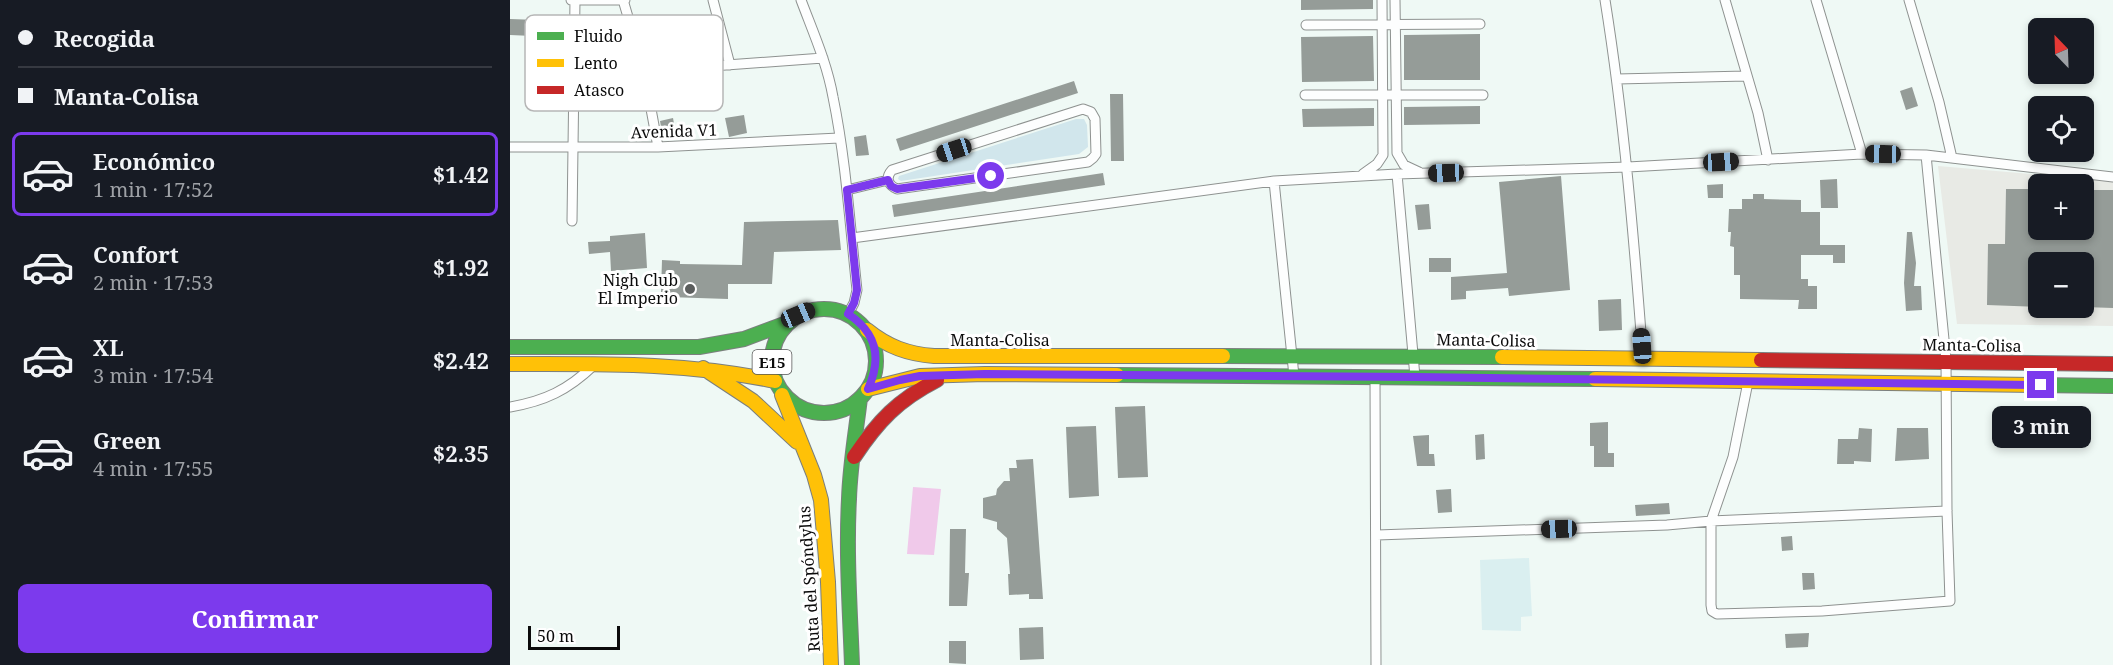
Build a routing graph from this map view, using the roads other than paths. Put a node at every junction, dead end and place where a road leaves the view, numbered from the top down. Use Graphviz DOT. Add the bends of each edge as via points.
graph roads {
  1 [pos="573,0"];
  2 [pos="624,0"];
  3 [pos="713,0"];
  4 [pos="801,0"];
  5 [pos="1382,0"];
  6 [pos="1395,0"];
  7 [pos="1605,0"];
  8 [pos="1725,0"];
  9 [pos="1816,0"];
  10 [pos="1910,0"];
  11 [pos="628,15"];
  12 [pos="717,15"];
  13 [pos="1480,24"];
  14 [pos="1306,25"];
  15 [pos="1382,25"];
  16 [pos="1395,25"];
  17 [pos="723,38"];
  18 [pos="823,58"];
  19 [pos="723,65"];
  20 [pos="730,65"];
  21 [pos="1746,76"];
  22 [pos="1617,79"];
  23 [pos="1305,95"];
  24 [pos="1383,95"];
  25 [pos="1396,95"];
  26 [pos="1483,95"];
  27 [pos="573,111"];
  28 [pos="651,111"];
  29 [pos="839,138"];
  30 [pos="1383,141"];
  31 [pos="1396,141"];
  32 [pos="510,147"];
  33 [pos="573,147"];
  34 [pos="658,147"];
  35 [pos="1862,154"];
  36 [pos="1926,155"];
  37 [pos="1952,158"];
  38 [pos="1768,160"];
  39 [pos="1628,167"];
  40 [pos="1423,173"];
  41 [pos="1397,174"];
  42 [pos="1358,176"];
  43 [pos="2113,177"];
  44 [pos="888,180"];
  45 [pos="1274,181"];
  46 [pos="847,190"];
  47 [pos="572,221"];
  48 [pos="852,238"];
  49 [pos="848,314"];
  50 [pos="788,323"];
  51 [pos="867,330"];
  52 [pos="510,347"];
  53 [pos="1292,356"];
  54 [pos="1414,356"];
  55 [pos="1643,359"];
  56 [pos="1801,360"];
  57 [pos="1946,360"];
  58 [pos="510,364"];
  59 [pos="2113,364"];
  60 [pos="594,365"];
  61 [pos="703,368"];
  62 [pos="946,375"];
  63 [pos="1294,376"];
  64 [pos="1375,377"];
  65 [pos="1415,377"];
  66 [pos="1748,382"];
  67 [pos="1801,382"];
  68 [pos="1946,384"];
  69 [pos="777,385"];
  70 [pos="2113,386"];
  71 [pos="864,394"];
  72 [pos="510,407"];
  73 [pos="804,450"];
  74 [pos="851,461"];
  75 [pos="1947,511"];
  76 [pos="1711,521"];
  77 [pos="1377,535"];
  78 [pos="831,665"];
  79 [pos="852,665"];
  80 [pos="1376,665"];
  1 -- 2 [label="street"];
  2 -- 11 [label="street"];
  3 -- 12 [label="street"];
  4 -- 18 [label="street"];
  5 -- 15 [label="street"];
  6 -- 16 [label="street"];
  7 -- 22 [label="street"];
  8 -- 21 [label="street"];
  9 -- 35 [label="street"];
  10 -- 37 [label="street"];
  13 -- 16 [label="street"];
  14 -- 15 [label="street"];
  15 -- 16 [label="street"];
  15 -- 24 [label="street"];
  16 -- 25 [label="street"];
  17 -- 20 [label="street"];
  18 -- 20 [label="street"];
  18 -- 29 [label="street"];
  19 -- 20 [label="street"];
  21 -- 22 [label="street"];
  21 -- 38 [label="street"];
  22 -- 39 [label="street"];
  23 -- 24 [label="street"];
  24 -- 25 [label="street"];
  24 -- 30 [label="street"];
  25 -- 26 [label="street"];
  25 -- 31 [label="street"];
  27 -- 33 [label="street"];
  28 -- 34 [label="street"];
  29 -- 34 [label="street, Avenida V1"];
  29 -- 46 [label="street"];
  30 -- 31 [label="street"];
  30 -- 42 [label="street" via="1381,160"];
  31 -- 40 [label="street" via="1404,165"];
  32 -- 33 [label="street, Avenida V1"];
  33 -- 34 [label="street, Avenida V1"];
  33 -- 47 [label="street"];
  35 -- 36 [label="street"];
  35 -- 38 [label="street"];
  36 -- 37 [label="street"];
  36 -- 57 [label="street"];
  37 -- 43 [label="street"];
  38 -- 39 [label="street"];
  39 -- 40 [label="street"];
  39 -- 55 [label="street"];
  40 -- 41 [label="street"];
  41 -- 42 [label="street"];
  41 -- 54 [label="street"];
  42 -- 45 [label="street"];
  44 -- 44 [label="street" via="897,189 1088,162 1096,154 1094,116 1086,109 1078,110 892,170"];
  44 -- 46 [label="street"];
  45 -- 48 [label="street"];
  45 -- 53 [label="street"];
  46 -- 48 [label="street"];
  48 -- 49 [label="street" via="857,290"];
  49 -- 50 [label="main road" via="823,308 798,315"];
  49 -- 51 [label="main road"];
  50 -- 52 [label="main road" via="758,336 707,346"];
  50 -- 69 [label="main road, E15" via="772,350 771,366"];
  51 -- 53 [label="main road, Manta-Colisa" via="880,342 912,355"];
  51 -- 71 [label="main road" via="877,359 875,375"];
  53 -- 54 [label="main road, Manta-Colisa"];
  53 -- 63 [label="street"];
  54 -- 55 [label="main road, Manta-Colisa"];
  54 -- 65 [label="street"];
  55 -- 56 [label="main road, Manta-Colisa"];
  56 -- 57 [label="main road, Manta-Colisa"];
  56 -- 67 [label="main road"];
  57 -- 59 [label="main road, Manta-Colisa"];
  57 -- 68 [label="street"];
  58 -- 60 [label="main road"];
  60 -- 61 [label="main road"];
  60 -- 72 [label="street" via="576,382 550,397"];
  61 -- 69 [label="main road" via="738,372"];
  61 -- 73 [label="main road" via="762,406"];
  62 -- 63 [label="main road, Manta-Colisa / E15"];
  62 -- 71 [label="main road, Manta-Colisa / E15" via="900,380"];
  62 -- 74 [label="main road" via="912,392 887,412"];
  63 -- 64 [label="main road, Manta-Colisa / E15"];
  64 -- 65 [label="main road, Manta-Colisa / E15"];
  64 -- 77 [label="street"];
  65 -- 66 [label="main road, Manta-Colisa / E15"];
  66 -- 67 [label="main road, Manta-Colisa / E15"];
  66 -- 76 [label="street" via="1733,457"];
  67 -- 68 [label="main road, Manta-Colisa / E15"];
  68 -- 70 [label="main road, Manta-Colisa / E15"];
  68 -- 75 [label="street"];
  69 -- 71 [label="main road, E15" via="790,401 818,413 848,407"];
  69 -- 73 [label="main road, Ruta del Spóndylus / E15"];
  71 -- 74 [label="main road"];
  73 -- 78 [label="main road, Ruta del Spóndylus / E15" via="820,500"];
  74 -- 79 [label="main road" via="848,500"];
  75 -- 76 [label="street"];
  75 -- 76 [label="street" via="1950,601 1822,611 1712,611"];
  76 -- 77 [label="street"];
  77 -- 80 [label="street"];
}
